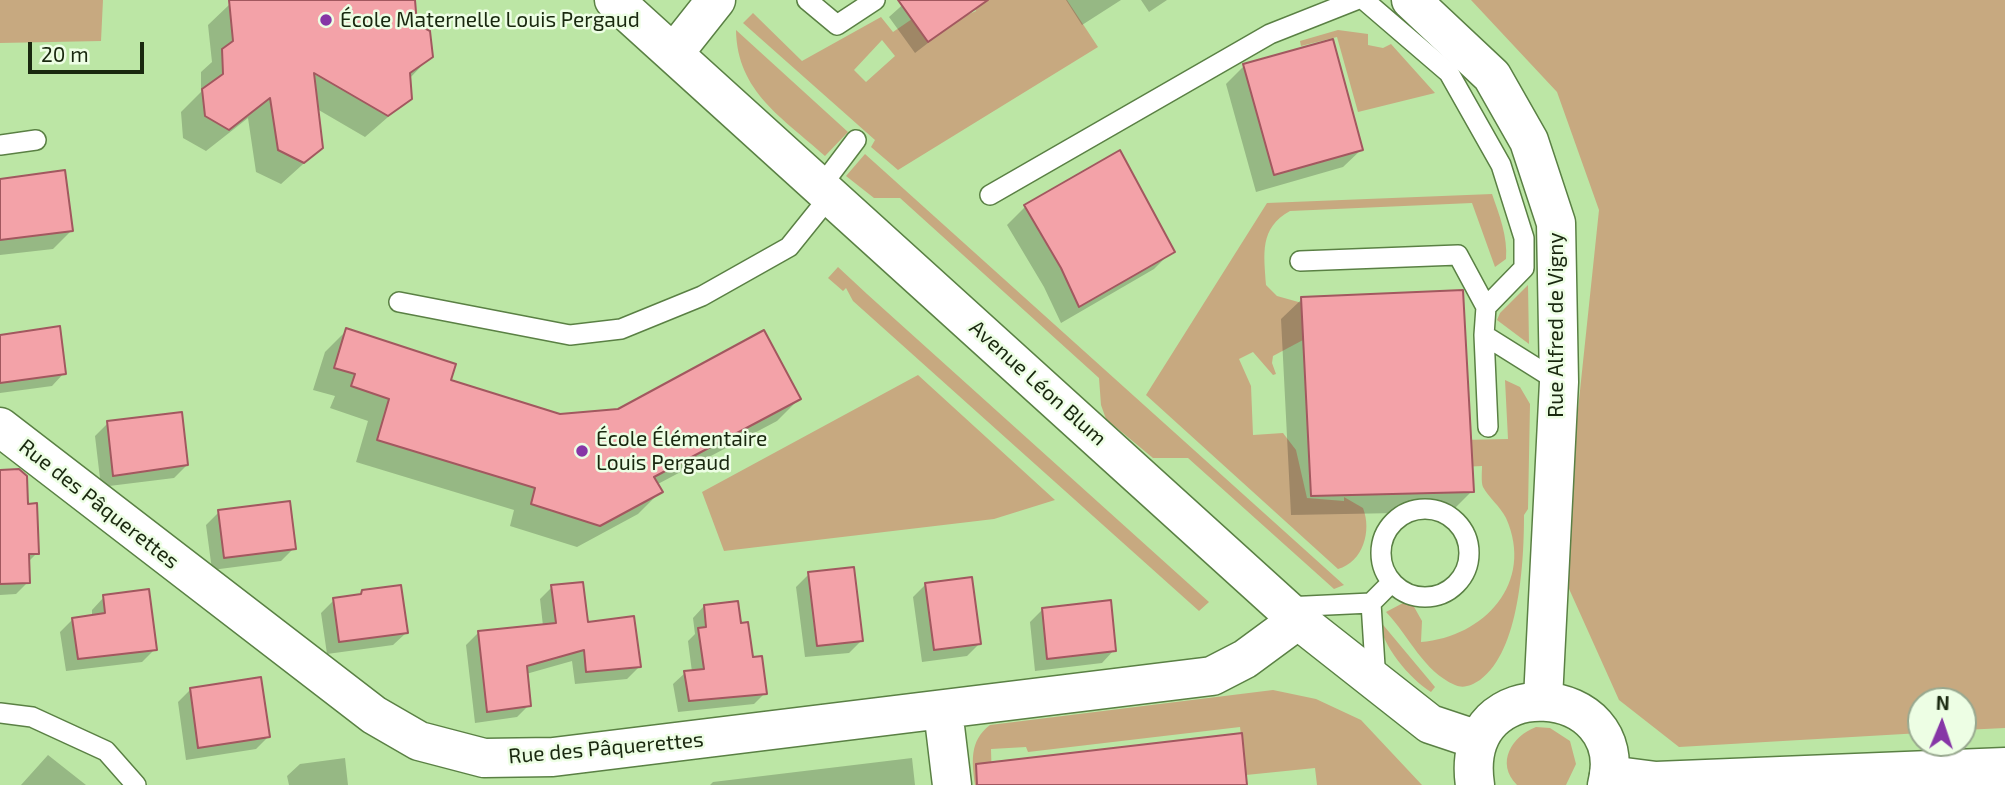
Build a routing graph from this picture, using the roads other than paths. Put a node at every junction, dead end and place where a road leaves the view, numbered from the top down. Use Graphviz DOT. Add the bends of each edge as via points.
graph roads {
  1 [pos="614,0"];
  2 [pos="716,0"];
  3 [pos="807,0"];
  4 [pos="875,0"];
  5 [pos="1356,0"];
  6 [pos="1364,0"];
  7 [pos="1411,0"];
  8 [pos="674,53"];
  9 [pos="36,140"];
  10 [pos="856,140"];
  11 [pos="0,145"];
  12 [pos="827,190"];
  13 [pos="990,195"];
  14 [pos="1300,261"];
  15 [pos="399,302"];
  16 [pos="1486,307"];
  17 [pos="1484,335"];
  18 [pos="1559,382"];
  19 [pos="0,427"];
  20 [pos="1488,427"];
  21 [pos="1392,582"];
  22 [pos="1371,603"];
  23 [pos="1291,613"];
  24 [pos="1376,682"];
  25 [pos="1543,699"];
  26 [pos="943,710"];
  27 [pos="0,713"];
  28 [pos="1478,740"];
  29 [pos="2005,767"];
  30 [pos="1608,780"];
  31 [pos="136,785"];
  32 [pos="952,785"];
  33 [pos="1475,785"];
  1 -- 8 [label="street, Avenue Léon Blum"];
  2 -- 8 [label="street"];
  3 -- 4 [label="lane" via="837,25"];
  5 -- 13 [label="lane" via="1270,34"];
  6 -- 16 [label="lane" via="1449,73 1501,165 1524,238 1524,268"];
  7 -- 18 [label="street, Rue Alfred de Vigny" via="1492,76 1529,141 1556,223"];
  8 -- 12 [label="street, Avenue Léon Blum"];
  9 -- 11 [label="lane"];
  10 -- 12 [label="lane" via="825,181"];
  12 -- 15 [label="lane" via="826,201 789,247 702,296 621,329 570,335"];
  12 -- 23 [label="street, Avenue Léon Blum"];
  14 -- 16 [label="lane" via="1458,255"];
  16 -- 17 [label="lane"];
  17 -- 18 [label="lane"];
  17 -- 20 [label="lane"];
  18 -- 25 [label="street, Rue Alfred de Vigny"];
  19 -- 26 [label="street, Rue des Pâquerettes" via="374,715 419,741 484,758 553,757"];
  21 -- 21 [label="lane" via="1409,594 1430,597 1456,584 1469,560 1469,546 1455,520 1428,508 1413,509 1394,521 1382,540 1380,555"];
  21 -- 22 [label="lane"];
  22 -- 23 [label="lane"];
  22 -- 24 [label="lane"];
  23 -- 24 [label="street, Avenue Léon Blum"];
  23 -- 26 [label="street, Rue des Pâquerettes" via="1245,659 1212,676"];
  24 -- 28 [label="street, Avenue Léon Blum" via="1430,724"];
  25 -- 28 [label="street" via="1504,710"];
  25 -- 30 [label="street" via="1565,703 1584,714 1599,732 1608,752"];
  26 -- 32 [label="street"];
  27 -- 31 [label="lane" via="32,717 106,751"];
  28 -- 33 [label="street" via="1472,762"];
  29 -- 30 [label="street"];
}
